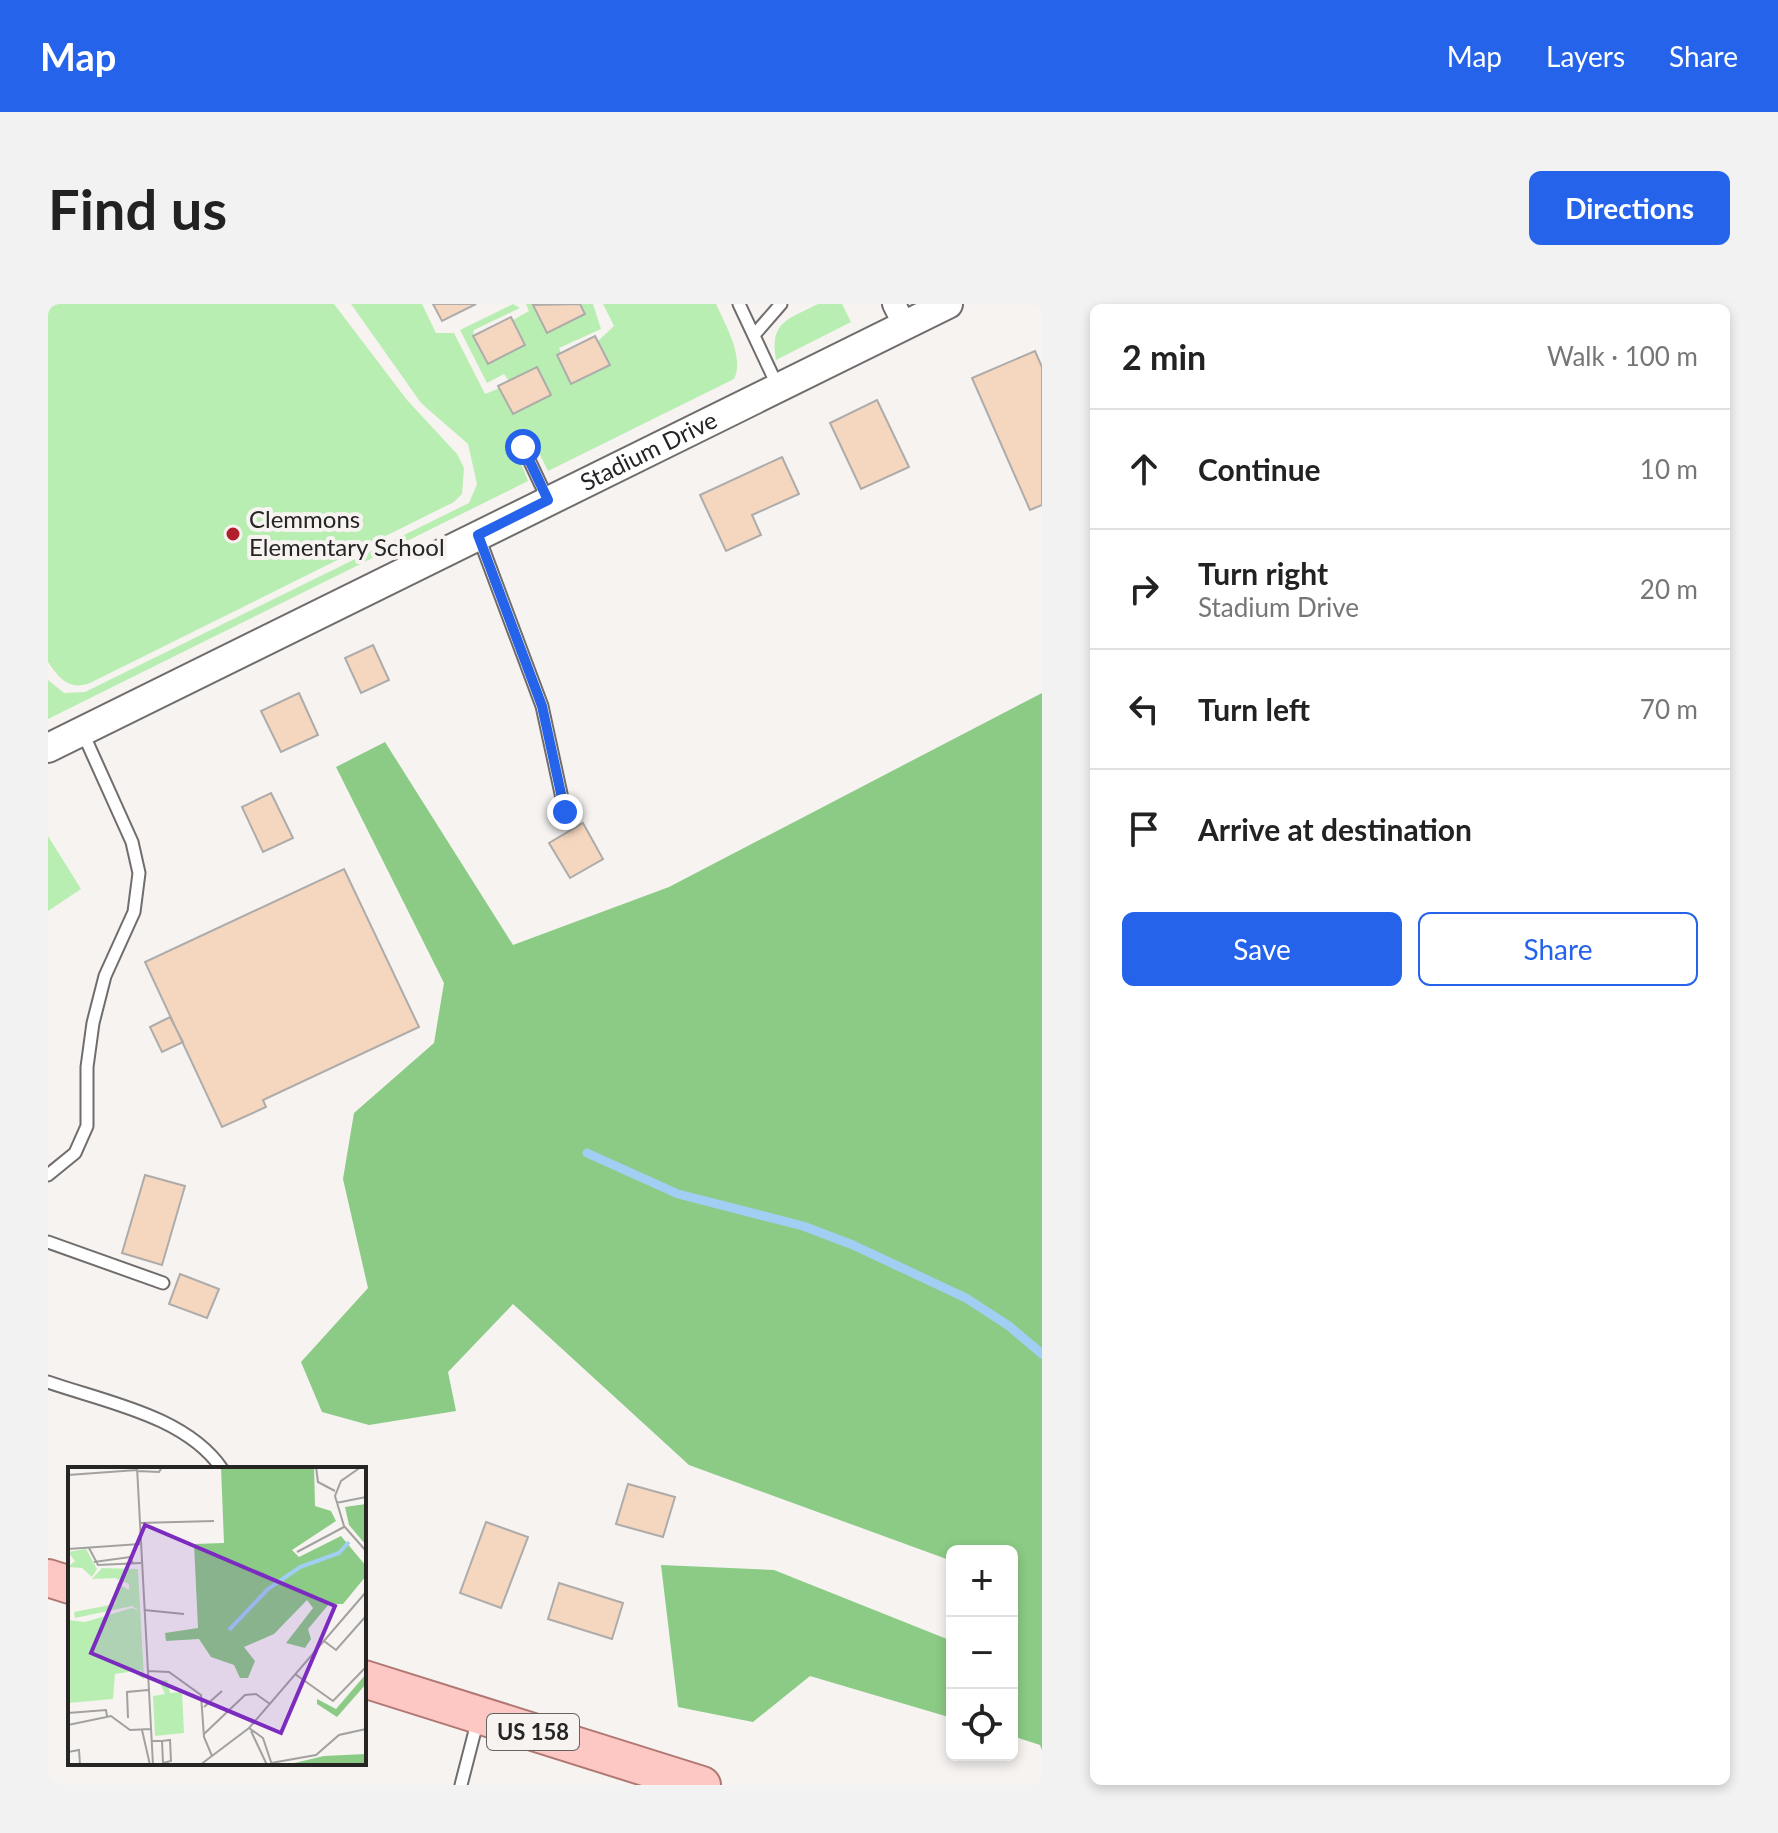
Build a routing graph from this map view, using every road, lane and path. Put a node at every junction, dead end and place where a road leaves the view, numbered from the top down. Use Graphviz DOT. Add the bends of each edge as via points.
graph roads {
  1 [pos="739,304"];
  2 [pos="781,304"];
  3 [pos="948,304"];
  4 [pos="899,314"];
  5 [pos="754,335"];
  6 [pos="778,387"];
  7 [pos="523,447"];
  8 [pos="548,500"];
  9 [pos="478,535"];
  10 [pos="82,731"];
  11 [pos="48,748"];
  12 [pos="565,812"];
  13 [pos="48,1175"];
  14 [pos="48,1242"];
  15 [pos="163,1283"];
  16 [pos="48,1382"];
  17 [pos="220,1467"];
  18 [pos="48,1578"];
  19 [pos="68,1584"];
  20 [pos="366,1680"];
  21 [pos="479,1715"];
  22 [pos="461,1785"];
  23 [pos="702,1785"];
  1 -- 5 [label="lane"];
  2 -- 5 [label="lane"];
  3 -- 4 [label="street, Stadium Drive"];
  4 -- 6 [label="street, Stadium Drive"];
  5 -- 6 [label="lane"];
  6 -- 8 [label="street, Stadium Drive"];
  7 -- 8 [label="lane"];
  8 -- 9 [label="street, Stadium Drive"];
  9 -- 10 [label="street, Stadium Drive"];
  9 -- 12 [label="lane" via="542,706"];
  10 -- 11 [label="street, Stadium Drive"];
  10 -- 13 [label="lane" via="132,842 139,873 134,912 105,976 93,1023 87,1126 75,1153"];
  14 -- 15 [label="lane"];
  16 -- 17 [label="lane" via="155,1419 200,1444"];
  18 -- 19 [label="main road"];
  20 -- 21 [label="main road, US 158"];
  21 -- 22 [label="lane"];
  21 -- 23 [label="main road, US 158"];
}
